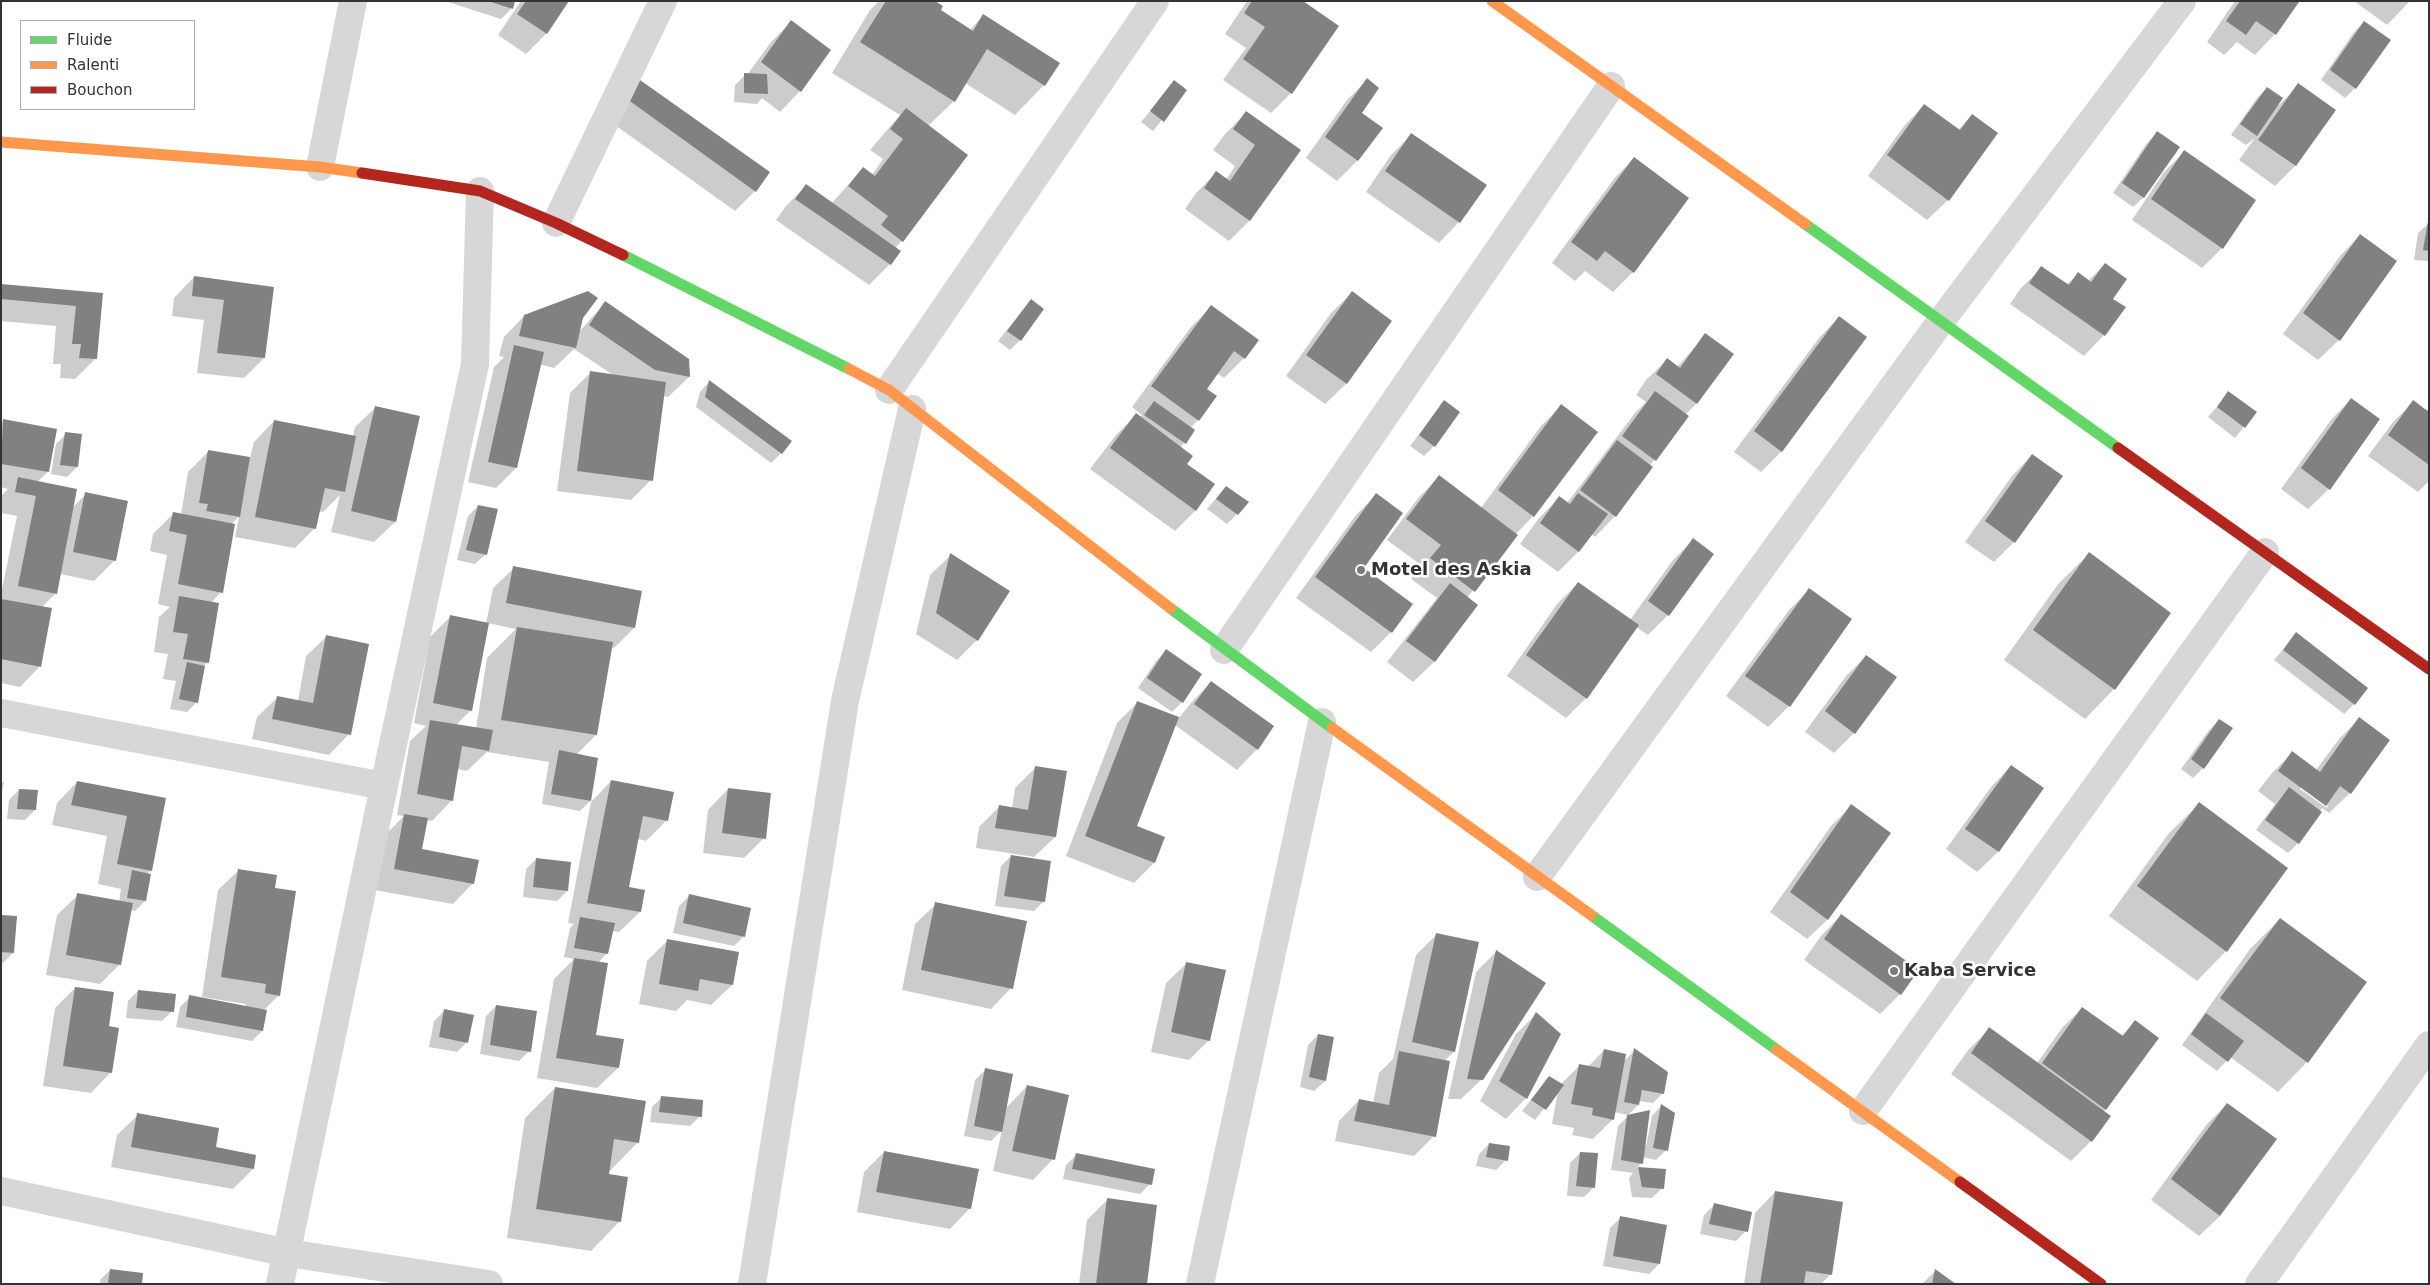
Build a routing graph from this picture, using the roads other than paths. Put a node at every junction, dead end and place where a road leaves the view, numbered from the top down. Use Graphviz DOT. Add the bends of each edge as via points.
graph roads {
  1 [pos="353,1"];
  2 [pos="663,1"];
  3 [pos="1155,1"];
  4 [pos="1492,1"];
  5 [pos="2182,1"];
  6 [pos="1612,86"];
  7 [pos="1,142"];
  8 [pos="320,167"];
  9 [pos="480,191"];
  10 [pos="556,223"];
  11 [pos="1941,321"];
  12 [pos="889,390"];
  13 [pos="912,409"];
  14 [pos="2264,552"];
  15 [pos="1224,650"];
  16 [pos="2429,669"];
  17 [pos="1,713"];
  18 [pos="1322,722"];
  19 [pos="384,786"];
  20 [pos="1537,877"];
  21 [pos="2429,1045"];
  22 [pos="1864,1111"];
  23 [pos="1,1191"];
  24 [pos="288,1253"];
  25 [pos="280,1284"];
  26 [pos="489,1284"];
  27 [pos="752,1284"];
  28 [pos="1200,1284"];
  29 [pos="2101,1284"];
  30 [pos="2259,1284"];
  1 -- 8 [label="street"];
  2 -- 10 [label="street"];
  3 -- 12 [label="street"];
  4 -- 6 [label="street"];
  5 -- 11 [label="street"];
  6 -- 11 [label="street"];
  6 -- 15 [label="street"];
  7 -- 8 [label="street"];
  8 -- 9 [label="street"];
  9 -- 10 [label="street"];
  9 -- 19 [label="street" via="475,364"];
  10 -- 12 [label="street"];
  11 -- 14 [label="street"];
  11 -- 20 [label="street"];
  12 -- 13 [label="street"];
  13 -- 15 [label="street"];
  13 -- 27 [label="street" via="845,701"];
  14 -- 16 [label="street"];
  14 -- 22 [label="street"];
  15 -- 18 [label="street"];
  17 -- 19 [label="street"];
  18 -- 20 [label="street"];
  18 -- 28 [label="street"];
  19 -- 24 [label="street"];
  20 -- 22 [label="street"];
  21 -- 30 [label="street"];
  22 -- 29 [label="street"];
  23 -- 24 [label="street"];
  24 -- 25 [label="street"];
  24 -- 26 [label="street"];
}
